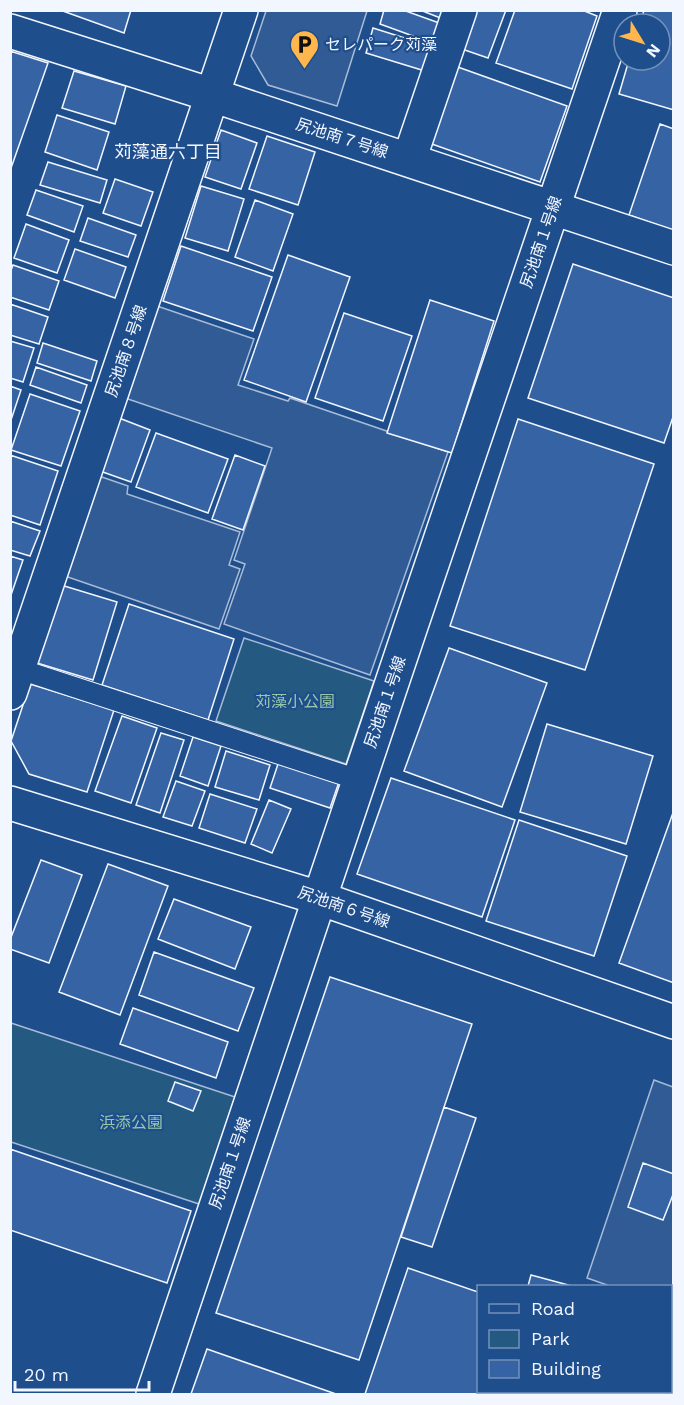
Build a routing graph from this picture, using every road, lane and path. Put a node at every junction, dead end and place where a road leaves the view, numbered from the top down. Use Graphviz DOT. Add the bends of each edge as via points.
graph roads {
  1 [pos="241,10"];
  2 [pos="460,10"];
  3 [pos="620,10"];
  4 [pos="10,31"];
  5 [pos="212,95"];
  6 [pos="408,160"];
  7 [pos="553,208"];
  8 [pos="674,248"];
  9 [pos="15,681"];
  10 [pos="359,780"];
  11 [pos="10,803"];
  12 [pos="319,898"];
  13 [pos="674,1022"];
  14 [pos="153,1395"];
  1 -- 5 [label="street, 尻池南８号線"];
  2 -- 6 [label="street"];
  3 -- 7 [label="street, 尻池南１号線"];
  4 -- 5 [label="street, 尻池南７号線"];
  5 -- 6 [label="street, 尻池南７号線"];
  5 -- 9 [label="street, 尻池南８号線"];
  6 -- 7 [label="street, 尻池南７号線"];
  7 -- 8 [label="street, 尻池南７号線"];
  7 -- 10 [label="street, 尻池南１号線"];
  9 -- 10 [label="lane"];
  10 -- 12 [label="street, 尻池南１号線"];
  11 -- 12 [label="street, 尻池南６号線"];
  12 -- 13 [label="street, 尻池南６号線"];
  12 -- 14 [label="street, 尻池南１号線"];
}
